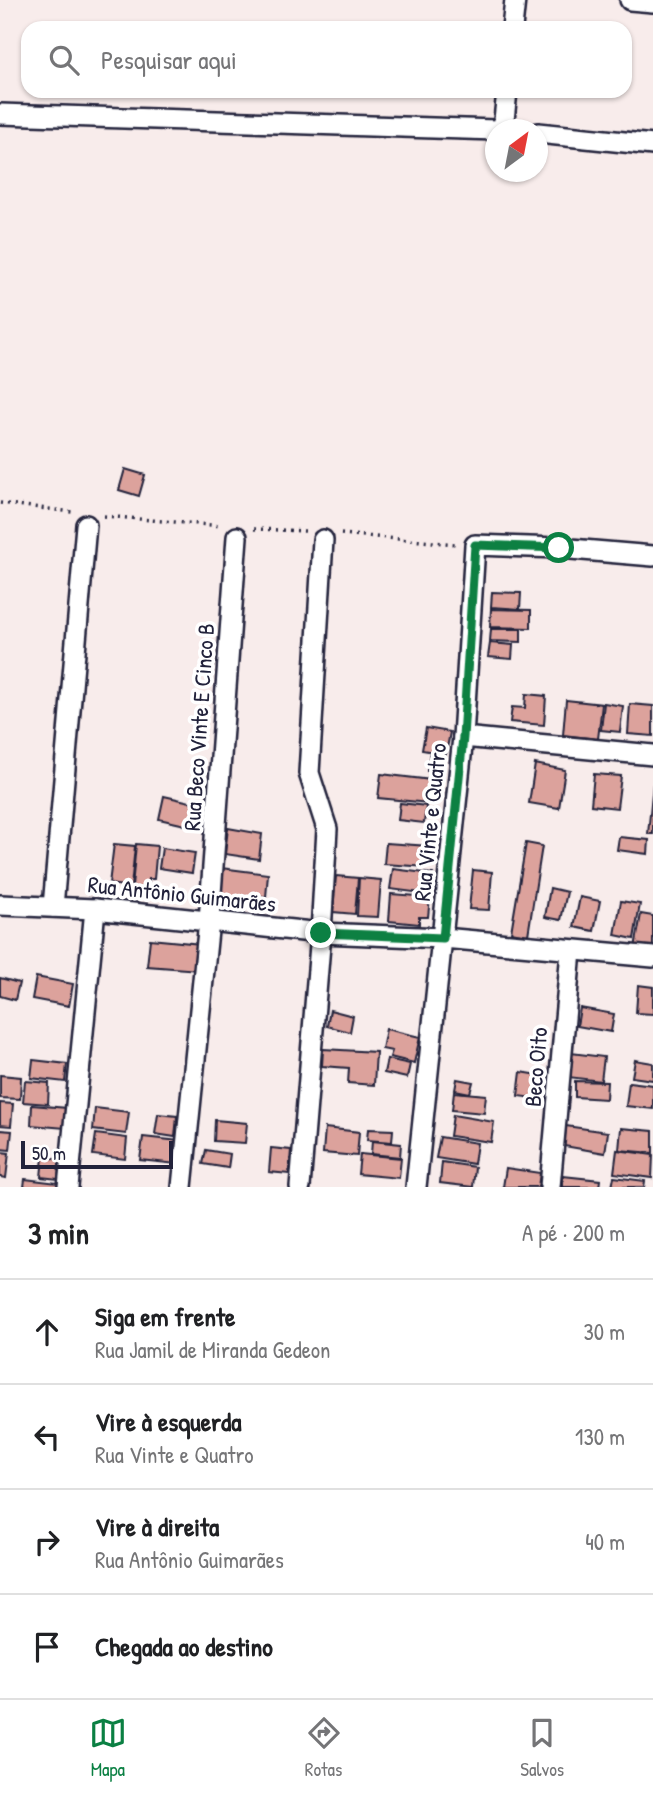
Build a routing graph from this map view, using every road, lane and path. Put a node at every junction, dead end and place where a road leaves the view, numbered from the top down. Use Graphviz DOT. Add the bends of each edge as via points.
graph roads {
  1 [pos="515,0"];
  2 [pos="513,21"];
  3 [pos="506,98"];
  4 [pos="0,114"];
  5 [pos="504,119"];
  6 [pos="485,130"];
  7 [pos="548,135"];
  8 [pos="653,145"];
  9 [pos="86,525"];
  10 [pos="237,537"];
  11 [pos="323,540"];
  12 [pos="653,556"];
  13 [pos="463,737"];
  14 [pos="653,755"];
  15 [pos="0,905"];
  16 [pos="53,907"];
  17 [pos="95,909"];
  18 [pos="209,921"];
  19 [pos="321,933"];
  20 [pos="443,938"];
  21 [pos="571,951"];
  22 [pos="653,957"];
  23 [pos="68,1187"];
  24 [pos="182,1187"];
  25 [pos="300,1187"];
  26 [pos="416,1187"];
  27 [pos="550,1187"];
  1 -- 2 [label="street"];
  3 -- 5 [label="street"];
  4 -- 6 [label="street"];
  7 -- 8 [label="street"];
  9 -- 16 [label="street"];
  10 -- 18 [label="street, Rua Beco Vinte E Cinco B"];
  11 -- 19 [label="street" via="309,773 327,829"];
  12 -- 13 [label="street, Rua Vinte e Quatro" via="475,545"];
  13 -- 14 [label="street"];
  13 -- 20 [label="street, Rua Vinte e Quatro"];
  15 -- 16 [label="street, Rua Antônio Guimarães"];
  16 -- 17 [label="street, Rua Antônio Guimarães"];
  17 -- 18 [label="street, Rua Antônio Guimarães"];
  17 -- 23 [label="street"];
  18 -- 19 [label="street, Rua Antônio Guimarães"];
  18 -- 24 [label="street, Rua Beco Vinte E Cinco B"];
  19 -- 20 [label="street, Rua Antônio Guimarães"];
  19 -- 25 [label="street"];
  20 -- 21 [label="street, Rua Antônio Guimarães"];
  20 -- 26 [label="street, Rua Vinte e Quatro"];
  21 -- 22 [label="street, Rua Antônio Guimarães"];
  21 -- 27 [label="street, Beco Oito"];
}
